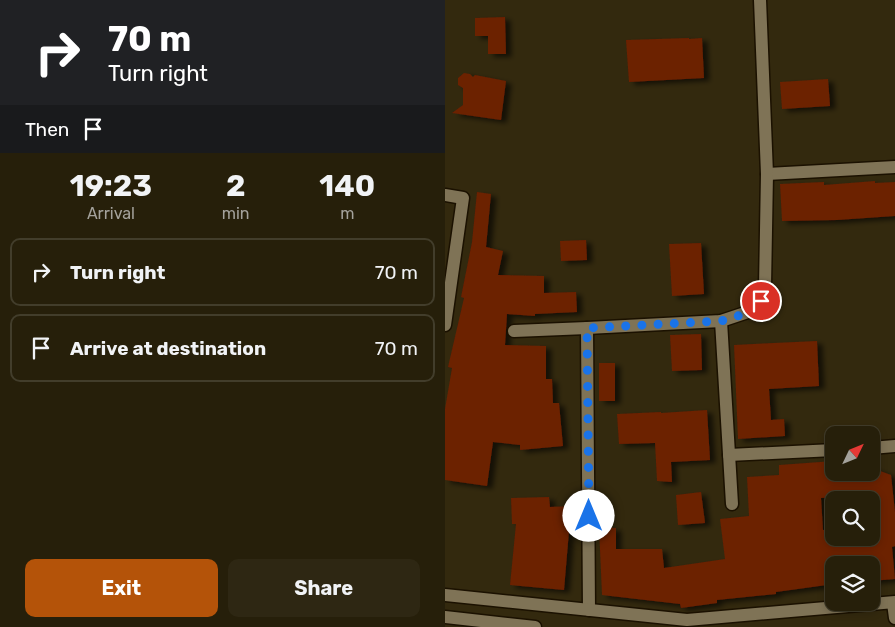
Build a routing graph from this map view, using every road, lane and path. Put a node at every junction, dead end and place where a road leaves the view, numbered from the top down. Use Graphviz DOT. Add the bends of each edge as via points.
graph roads {
  1 [pos="760,0"];
  2 [pos="895,168"];
  3 [pos="767,174"];
  4 [pos="445,195"];
  5 [pos="721,321"];
  6 [pos="445,325"];
  7 [pos="587,328"];
  8 [pos="514,331"];
  9 [pos="895,446"];
  10 [pos="880,447"];
  11 [pos="825,451"];
  12 [pos="729,456"];
  13 [pos="732,504"];
  14 [pos="445,596"];
  15 [pos="894,602"];
  16 [pos="589,610"];
  17 [pos="445,617"];
  18 [pos="895,618"];
  19 [pos="535,627"];
  1 -- 3 [label="street"];
  2 -- 3 [label="street"];
  3 -- 5 [label="street" via="765,286 761,301 751,312"];
  4 -- 6 [label="street" via="463,198"];
  5 -- 7 [label="street"];
  5 -- 12 [label="street"];
  7 -- 8 [label="street"];
  7 -- 16 [label="street"];
  9 -- 10 [label="street"];
  11 -- 12 [label="street"];
  12 -- 13 [label="street"];
  14 -- 16 [label="street"];
  15 -- 16 [label="street" via="687,620"];
  15 -- 18 [label="street"];
  17 -- 19 [label="street"];
}
